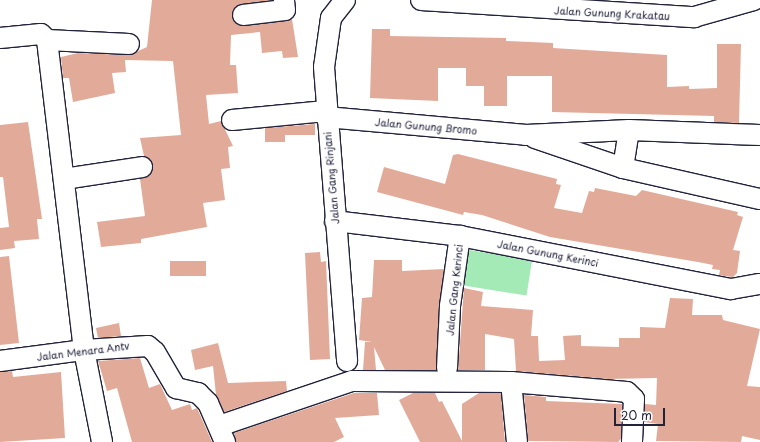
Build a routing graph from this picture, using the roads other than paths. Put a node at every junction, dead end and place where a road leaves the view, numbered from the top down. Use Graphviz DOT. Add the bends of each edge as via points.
graph roads {
  1 [pos="284,0"];
  2 [pos="345,0"];
  3 [pos="421,0"];
  4 [pos="754,0"];
  5 [pos="564,5"];
  6 [pos="243,15"];
  7 [pos="0,38"];
  8 [pos="47,40"];
  9 [pos="129,44"];
  10 [pos="326,114"];
  11 [pos="232,120"];
  12 [pos="629,130"];
  13 [pos="526,135"];
  14 [pos="760,135"];
  15 [pos="142,167"];
  16 [pos="623,168"];
  17 [pos="64,179"];
  18 [pos="760,199"];
  19 [pos="335,221"];
  20 [pos="460,236"];
  21 [pos="760,284"];
  22 [pos="84,350"];
  23 [pos="0,361"];
  24 [pos="347,361"];
  25 [pos="447,368"];
  26 [pos="511,382"];
  27 [pos="222,434"];
  28 [pos="102,442"];
  29 [pos="517,442"];
  30 [pos="632,442"];
  1 -- 6 [label="street" via="286,10"];
  2 -- 10 [label="street, Jalan Gang Rinjani" via="331,18 324,67"];
  3 -- 5 [label="street, Jalan Gunung Krakatau"];
  4 -- 5 [label="street, Jalan Gunung Krakatau" via="694,17"];
  7 -- 8 [label="street" via="41,34"];
  8 -- 9 [label="street"];
  8 -- 17 [label="street"];
  10 -- 11 [label="street, Jalan Gunung Bromo"];
  10 -- 13 [label="street, Jalan Gunung Bromo"];
  10 -- 19 [label="street, Jalan Gang Rinjani"];
  12 -- 13 [label="street, Jalan Gunung Bromo"];
  12 -- 14 [label="street, Jalan Gunung Bromo"];
  12 -- 16 [label="street"];
  13 -- 16 [label="street, Jalan Gunung Bromo"];
  15 -- 17 [label="street"];
  16 -- 18 [label="street, Jalan Gunung Bromo"];
  17 -- 22 [label="street"];
  19 -- 20 [label="street, Jalan Gunung Kerinci"];
  19 -- 24 [label="street, Jalan Gang Rinjani"];
  20 -- 21 [label="street, Jalan Gunung Kerinci" via="731,289"];
  20 -- 25 [label="street, Jalan Gang Kerinci" via="450,306"];
  22 -- 23 [label="street, Jalan Menara Antv"];
  22 -- 27 [label="street, Jalan Menara Antv" via="148,346 176,388 198,393 208,403"];
  22 -- 28 [label="street"];
  26 -- 27 [label="street" via="352,381"];
  26 -- 29 [label="street"];
  26 -- 30 [label="street" via="627,392 634,399"];
}
